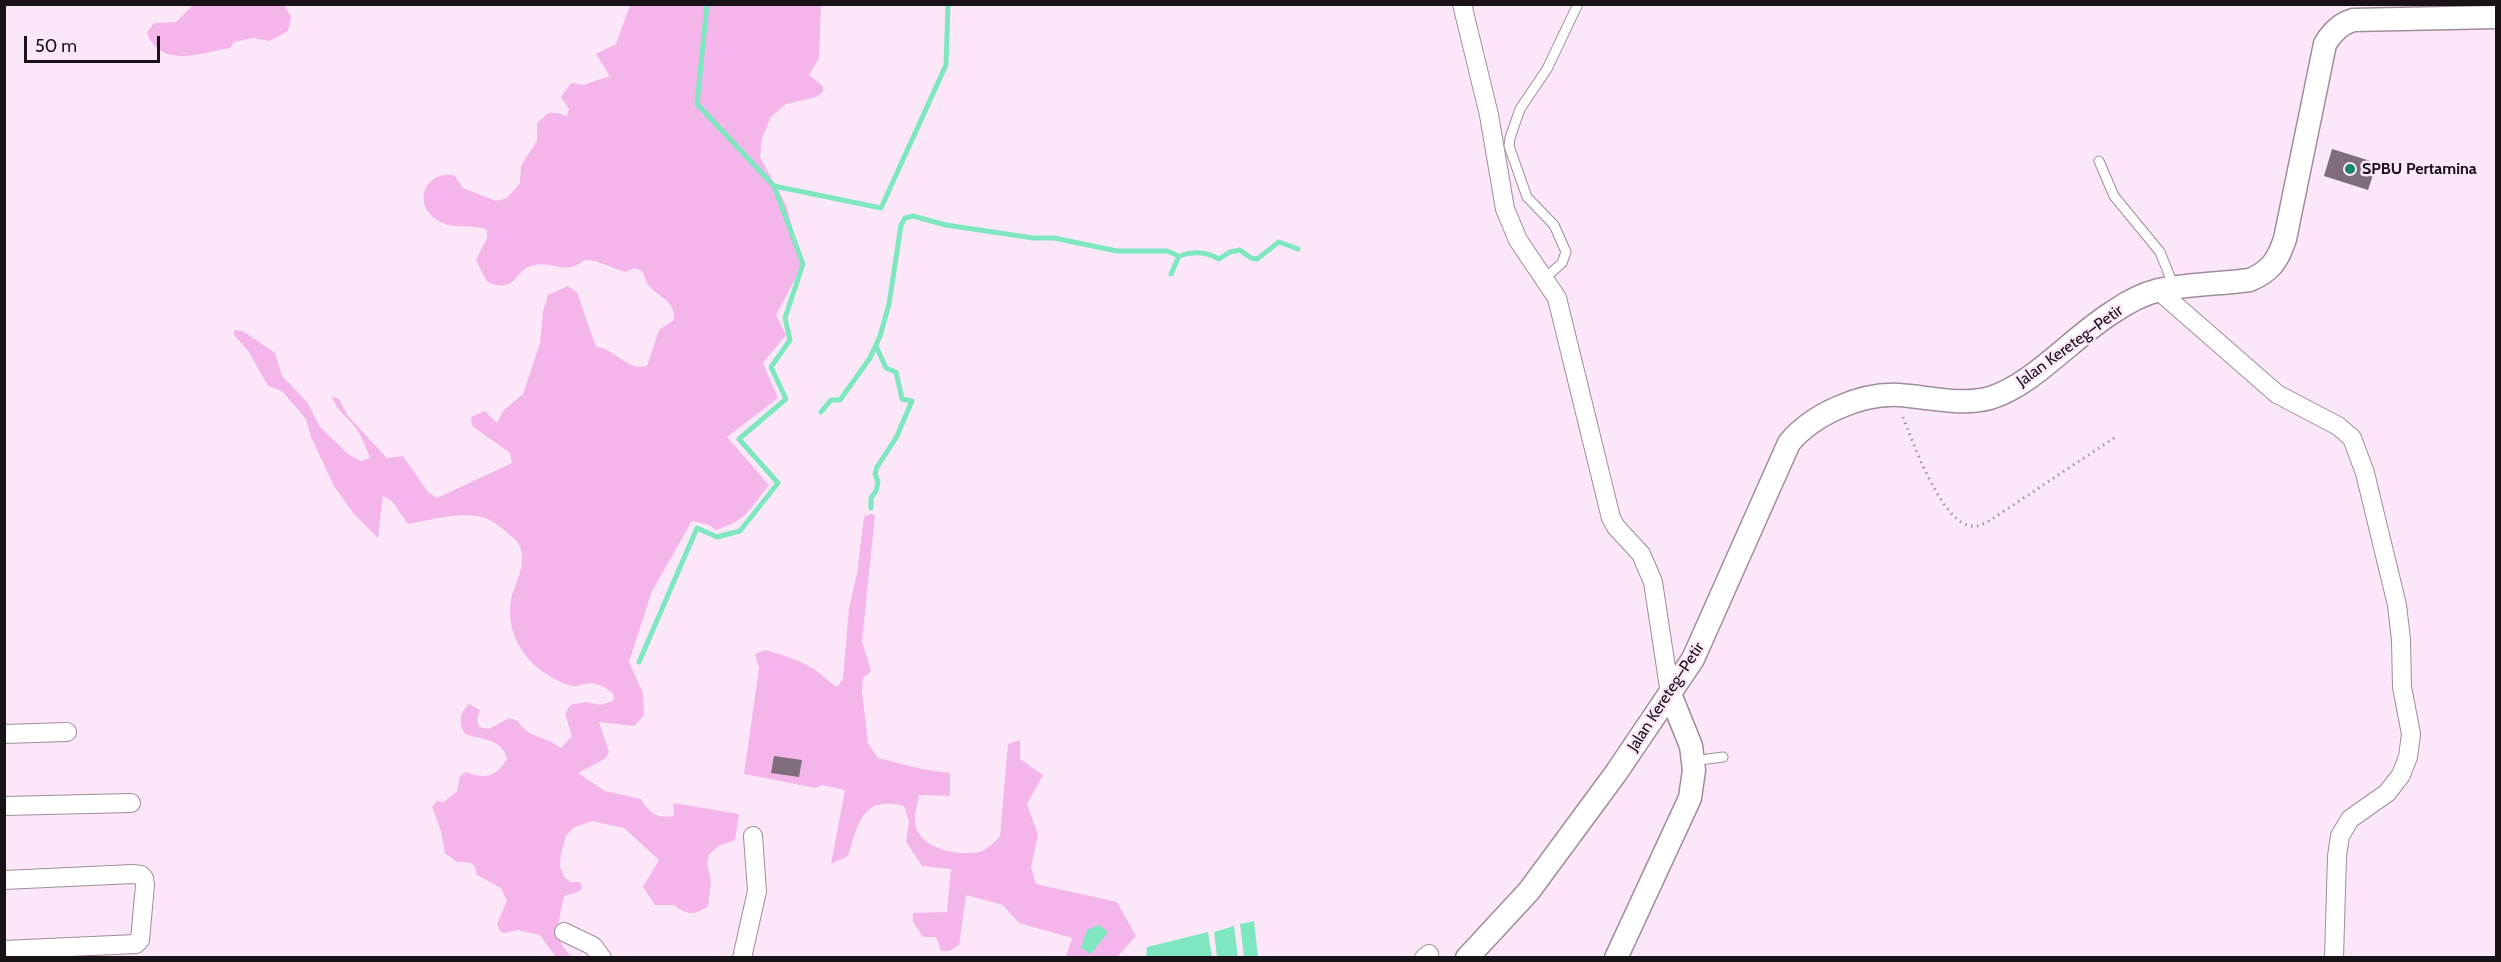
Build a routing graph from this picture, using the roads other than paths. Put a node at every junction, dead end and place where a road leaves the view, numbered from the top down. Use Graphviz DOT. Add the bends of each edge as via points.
graph roads {
  1 [pos="1461,4"];
  2 [pos="1578,4"];
  3 [pos="2354,12"];
  4 [pos="2496,17"];
  5 [pos="2099,161"];
  6 [pos="1545,278"];
  7 [pos="2166,290"];
  8 [pos="1670,694"];
  9 [pos="67,732"];
  10 [pos="4,734"];
  11 [pos="1723,757"];
  12 [pos="1693,761"];
  13 [pos="131,802"];
  14 [pos="4,806"];
  15 [pos="753,836"];
  16 [pos="4,880"];
  17 [pos="564,932"];
  18 [pos="4,950"];
  19 [pos="602,957"];
  20 [pos="742,957"];
  21 [pos="1467,957"];
  22 [pos="1616,957"];
  23 [pos="2334,957"];
  1 -- 6 [label="street" via="1489,115 1505,209 1518,240"];
  2 -- 6 [label="lane" via="1547,69 1520,109 1510,138 1511,153 1527,197 1554,225 1566,252 1562,262"];
  3 -- 4 [label="street, Jalan Kereteg–Petir"];
  3 -- 7 [label="street, Jalan Kereteg–Petir" via="2325,44 2285,239 2273,266 2250,280"];
  5 -- 7 [label="lane" via="2114,196 2160,252"];
  6 -- 8 [label="street" via="1562,311 1611,518 1641,554 1653,582"];
  7 -- 8 [label="street, Jalan Kereteg–Petir" via="2112,312 2003,393 1970,401 1880,396 1844,406 1799,431 1789,443 1704,637"];
  7 -- 23 [label="street" via="2277,394 2338,426 2352,438 2365,473 2397,605 2402,687 2411,734 2401,775 2387,793 2350,819 2340,836"];
  8 -- 12 [label="street"];
  8 -- 21 [label="street, Jalan Kereteg–Petir" via="1529,891"];
  9 -- 10 [label="street"];
  11 -- 12 [label="lane"];
  12 -- 22 [label="street" via="1690,798"];
  13 -- 14 [label="street"];
  15 -- 20 [label="street" via="757,891"];
  16 -- 18 [label="street" via="133,874 141,875 145,885 140,940 136,944"];
  17 -- 19 [label="street" via="597,949"];
}
